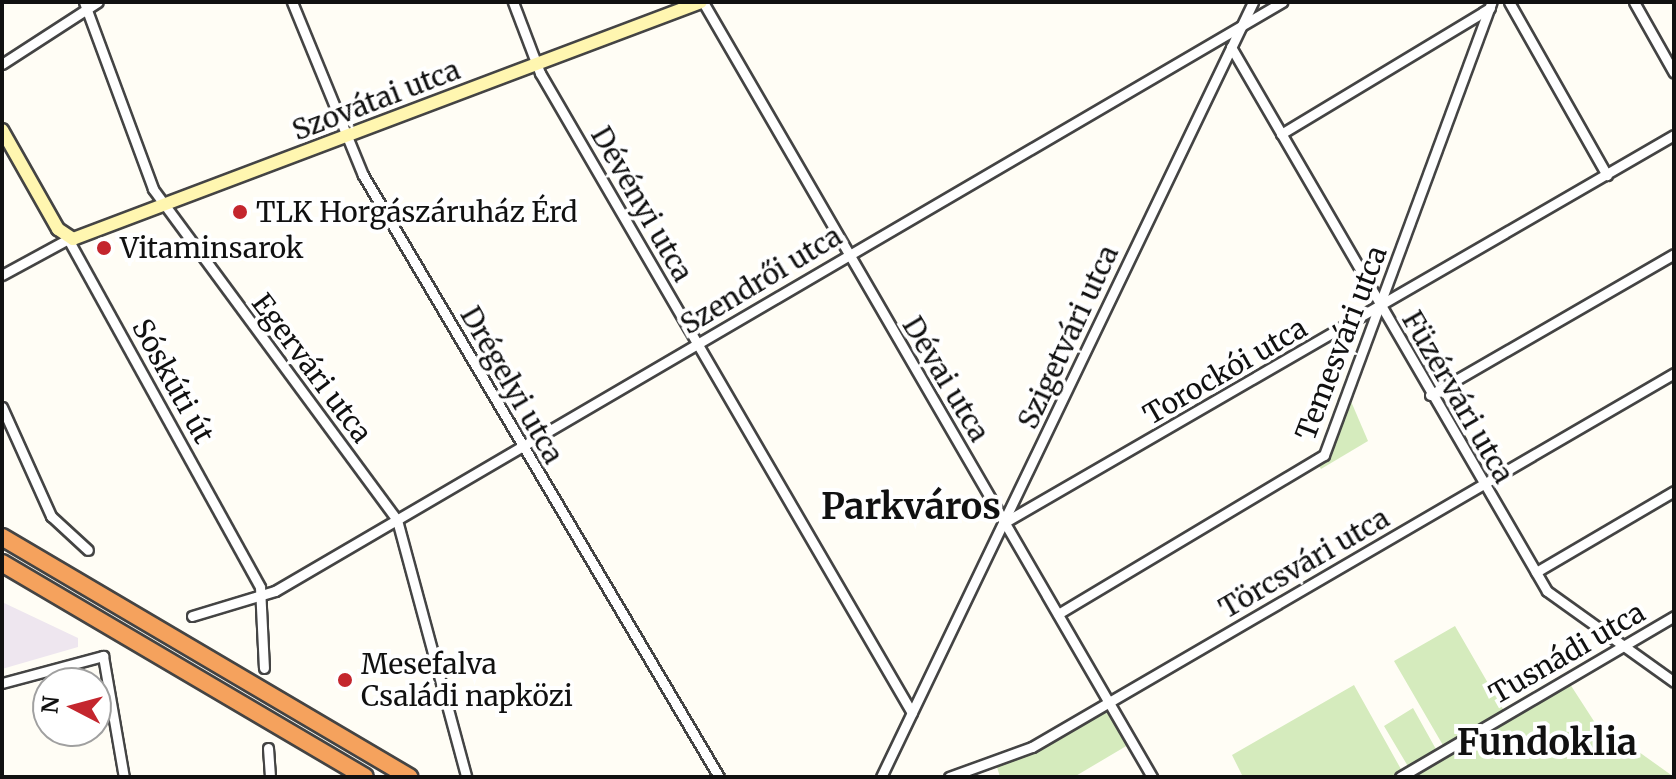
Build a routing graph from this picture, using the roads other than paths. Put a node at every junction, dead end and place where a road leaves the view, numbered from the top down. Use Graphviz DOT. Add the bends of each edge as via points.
graph roads {
  1 [pos="98,2"];
  2 [pos="292,2"];
  3 [pos="513,2"];
  4 [pos="702,2"];
  5 [pos="1253,2"];
  6 [pos="1282,2"];
  7 [pos="1509,2"];
  8 [pos="1634,2"];
  9 [pos="1491,5"];
  10 [pos="86,6"];
  11 [pos="1240,26"];
  12 [pos="1231,47"];
  13 [pos="2,64"];
  14 [pos="536,65"];
  15 [pos="1674,73"];
  16 [pos="2,130"];
  17 [pos="1281,134"];
  18 [pos="1674,135"];
  19 [pos="344,137"];
  20 [pos="1607,175"];
  21 [pos="165,208"];
  22 [pos="68,239"];
  23 [pos="847,254"];
  24 [pos="1674,254"];
  25 [pos="2,275"];
  26 [pos="1380,306"];
  27 [pos="695,345"];
  28 [pos="1674,373"];
  29 [pos="1430,395"];
  30 [pos="2,407"];
  31 [pos="522,448"];
  32 [pos="1483,485"];
  33 [pos="1674,491"];
  34 [pos="397,520"];
  35 [pos="1005,522"];
  36 [pos="2,537"];
  37 [pos="88,550"];
  38 [pos="2,563"];
  39 [pos="1536,572"];
  40 [pos="262,596"];
  41 [pos="1058,614"];
  42 [pos="192,616"];
  43 [pos="1674,616"];
  44 [pos="1621,646"];
  45 [pos="264,668"];
  46 [pos="1674,682"];
  47 [pos="2,683"];
  48 [pos="1107,702"];
  49 [pos="912,713"];
  50 [pos="268,748"];
  51 [pos="466,776"];
  52 [pos="124,777"];
  53 [pos="270,777"];
  54 [pos="365,777"];
  55 [pos="410,777"];
  56 [pos="719,777"];
  57 [pos="881,777"];
  58 [pos="949,777"];
  59 [pos="1152,777"];
  60 [pos="1400,777"];
  1 -- 10 [label="street"];
  2 -- 19 [label="street, Drégelyi utca"];
  3 -- 14 [label="street, Dévényi utca"];
  4 -- 14 [label="street, Szovátai utca"];
  4 -- 23 [label="street, Dévai utca"];
  5 -- 11 [label="street, Szigetvári utca"];
  6 -- 11 [label="street, Szendrői utca"];
  7 -- 20 [label="street"];
  8 -- 15 [label="street"];
  9 -- 17 [label="street"];
  9 -- 26 [label="street, Temesvári utca"];
  10 -- 13 [label="street"];
  10 -- 21 [label="street, Egervári utca"];
  11 -- 12 [label="street, Szigetvári utca"];
  11 -- 23 [label="street, Szendrői utca"];
  12 -- 17 [label="street, Füzérvári utca"];
  12 -- 35 [label="street, Szigetvári utca"];
  14 -- 19 [label="street, Szovátai utca"];
  14 -- 27 [label="street, Dévényi utca"];
  16 -- 22 [label="street, Sóskúti út"];
  17 -- 26 [label="street, Füzérvári utca"];
  18 -- 20 [label="street, Torockói utca"];
  19 -- 21 [label="street, Szovátai utca"];
  19 -- 31 [label="street, Drégelyi utca"];
  20 -- 26 [label="street, Torockói utca"];
  21 -- 22 [label="street, Szovátai utca"];
  21 -- 34 [label="street, Egervári utca"];
  22 -- 25 [label="street"];
  22 -- 40 [label="street, Sóskúti út"];
  23 -- 27 [label="street, Szendrői utca"];
  23 -- 35 [label="street, Dévai utca"];
  24 -- 29 [label="street"];
  26 -- 29 [label="street, Füzérvári utca"];
  26 -- 35 [label="street, Torockói utca"];
  26 -- 41 [label="street, Temesvári utca" via="1328,447 1313,467"];
  27 -- 31 [label="street, Szendrői utca"];
  27 -- 49 [label="street, Dévényi utca"];
  28 -- 32 [label="street, Törcsvári utca"];
  29 -- 32 [label="street, Füzérvári utca"];
  30 -- 37 [label="street" via="51,516"];
  31 -- 34 [label="street, Szendrői utca"];
  31 -- 56 [label="street, Drégelyi utca"];
  32 -- 39 [label="street, Füzérvári utca"];
  32 -- 48 [label="street, Törcsvári utca"];
  33 -- 39 [label="street"];
  34 -- 40 [label="street, Szendrői utca"];
  34 -- 51 [label="street, Egervári utca"];
  35 -- 41 [label="street, Dévai utca"];
  35 -- 49 [label="street, Szigetvári utca"];
  36 -- 55 [label="highway"];
  38 -- 54 [label="highway"];
  39 -- 44 [label="street, Füzérvári utca" via="1557,603"];
  40 -- 42 [label="street, Szendrői utca"];
  40 -- 45 [label="street, Sóskúti út"];
  41 -- 48 [label="street, Dévai utca"];
  43 -- 44 [label="street, Tusnádi utca"];
  44 -- 46 [label="street, Füzérvári utca"];
  44 -- 60 [label="street, Tusnádi utca"];
  47 -- 52 [label="street" via="94,653 108,660"];
  48 -- 58 [label="street, Törcsvári utca" via="1002,762"];
  48 -- 59 [label="street, Dévai utca"];
  49 -- 57 [label="street, Szigetvári utca"];
  50 -- 53 [label="street"];
}
